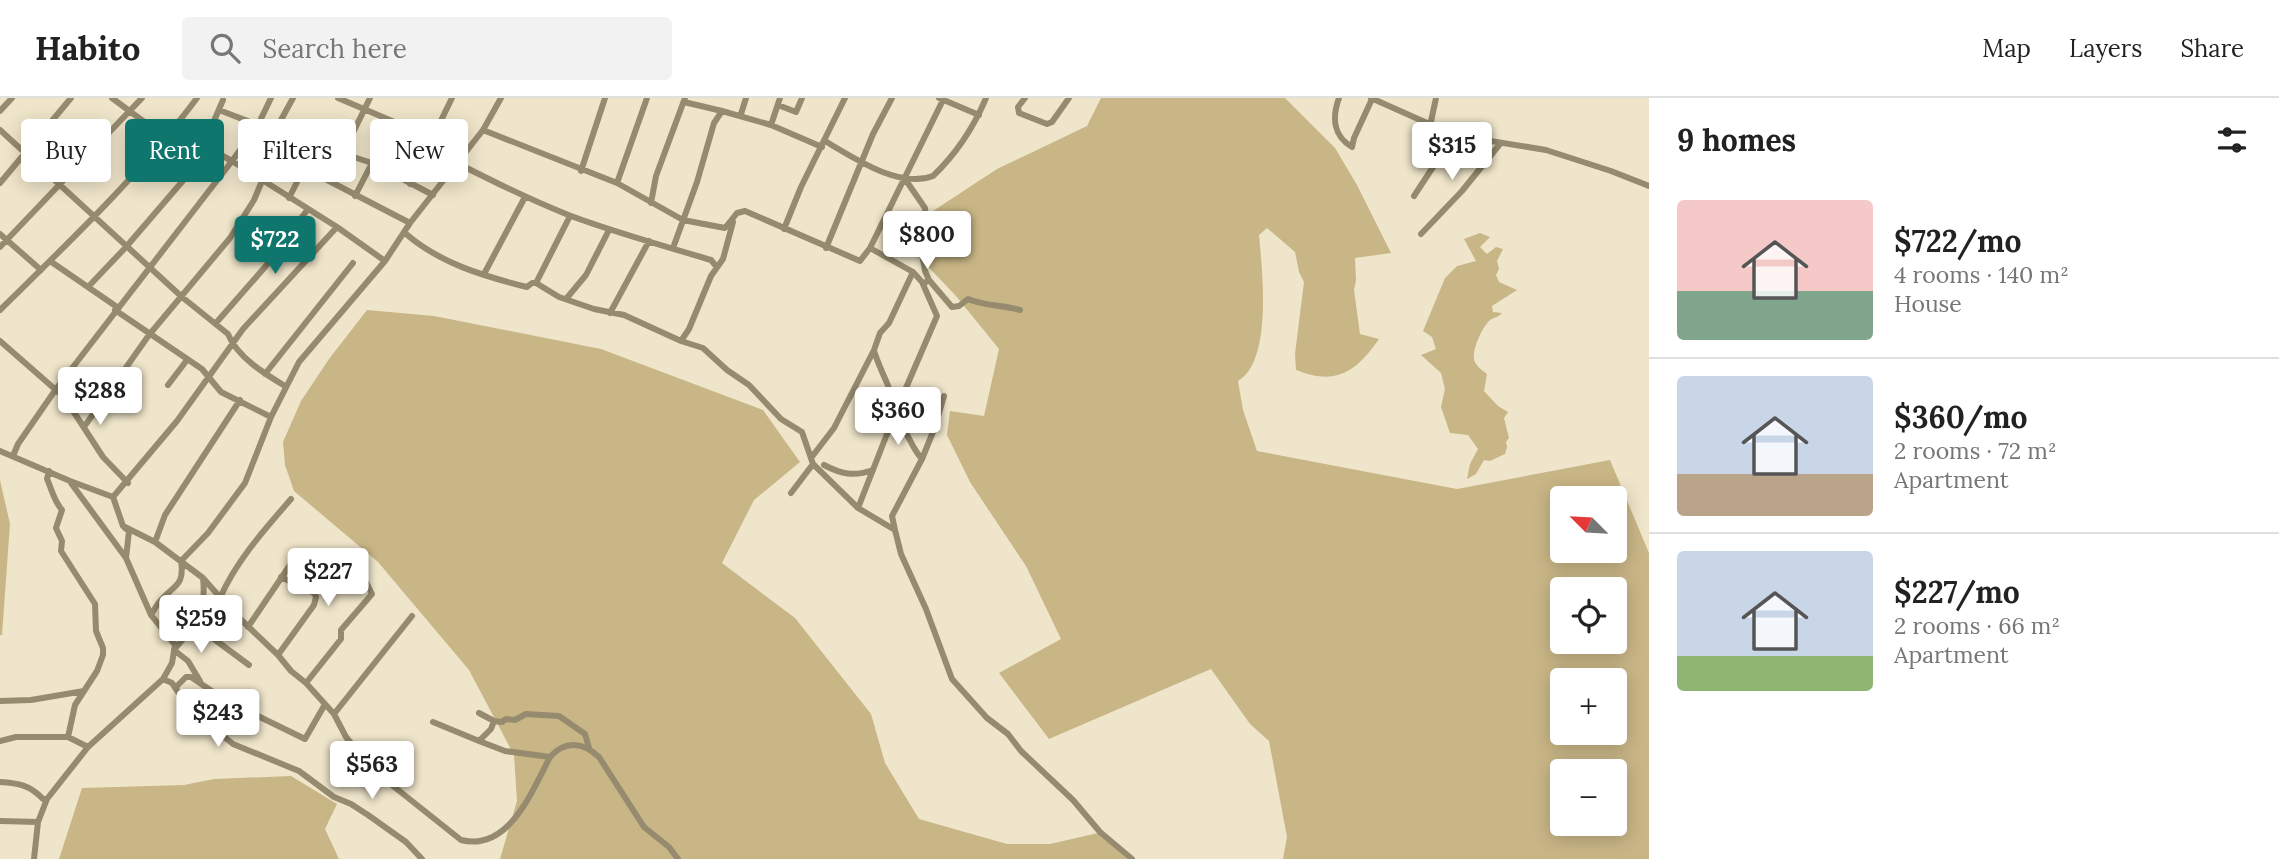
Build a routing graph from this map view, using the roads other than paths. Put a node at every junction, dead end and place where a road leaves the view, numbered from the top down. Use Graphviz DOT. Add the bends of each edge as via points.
graph roads {
  1 [pos="12,98"];
  2 [pos="71,98"];
  3 [pos="112,98"];
  4 [pos="142,98"];
  5 [pos="197,98"];
  6 [pos="271,98"];
  7 [pos="293,98"];
  8 [pos="338,98"];
  9 [pos="370,98"];
  10 [pos="452,98"];
  11 [pos="501,98"];
  12 [pos="605,98"];
  13 [pos="647,98"];
  14 [pos="746,98"];
  15 [pos="802,98"];
  16 [pos="834,98"];
  17 [pos="892,98"];
  18 [pos="986,98"];
  19 [pos="1025,98"];
  20 [pos="1069,98"];
  21 [pos="1339,98"];
  22 [pos="1371,98"];
  23 [pos="1436,98"];
  24 [pos="222,99"];
  25 [pos="942,99"];
  26 [pos="684,100"];
  27 [pos="844,100"];
  28 [pos="779,102"];
  29 [pos="219,110"];
  30 [pos="365,110"];
  31 [pos="0,111"];
  32 [pos="722,111"];
  33 [pos="130,113"];
  34 [pos="741,114"];
  35 [pos="979,115"];
  36 [pos="54,119"];
  37 [pos="139,119"];
  38 [pos="181,119"];
  39 [pos="216,119"];
  40 [pos="242,119"];
  41 [pos="261,119"];
  42 [pos="282,119"];
  43 [pos="388,119"];
  44 [pos="442,119"];
  45 [pos="771,125"];
  46 [pos="1430,126"];
  47 [pos="356,128"];
  48 [pos="0,130"];
  49 [pos="483,130"];
  50 [pos="1454,135"];
  51 [pos="824,144"];
  52 [pos="1500,144"];
  53 [pos="468,148"];
  54 [pos="21,149"];
  55 [pos="238,153"];
  56 [pos="224,156"];
  57 [pos="21,159"];
  58 [pos="232,161"];
  59 [pos="860,162"];
  60 [pos="238,165"];
  61 [pos="370,167"];
  62 [pos="468,168"];
  63 [pos="581,171"];
  64 [pos="905,179"];
  65 [pos="57,182"];
  66 [pos="126,182"];
  67 [pos="178,182"];
  68 [pos="262,182"];
  69 [pos="264,182"];
  70 [pos="297,182"];
  71 [pos="330,182"];
  72 [pos="406,182"];
  73 [pos="444,182"];
  74 [pos="0,183"];
  75 [pos="410,184"];
  76 [pos="617,184"];
  77 [pos="61,186"];
  78 [pos="1649,186"];
  79 [pos="433,195"];
  80 [pos="355,196"];
  81 [pos="1414,196"];
  82 [pos="525,197"];
  83 [pos="289,198"];
  84 [pos="650,202"];
  85 [pos="308,209"];
  86 [pos="570,216"];
  87 [pos="94,217"];
  88 [pos="734,219"];
  89 [pos="683,220"];
  90 [pos="410,223"];
  91 [pos="337,227"];
  92 [pos="784,229"];
  93 [pos="609,230"];
  94 [pos="405,233"];
  95 [pos="0,234"];
  96 [pos="1421,234"];
  97 [pos="7,240"];
  98 [pos="649,241"];
  99 [pos="0,247"];
  100 [pos="127,247"];
  101 [pos="673,248"];
  102 [pos="826,248"];
  103 [pos="870,248"];
  104 [pos="50,261"];
  105 [pos="385,261"];
  106 [pos="353,263"];
  107 [pos="716,266"];
  108 [pos="151,267"];
  109 [pos="41,270"];
  110 [pos="913,272"];
  111 [pos="484,274"];
  112 [pos="926,282"];
  113 [pos="536,283"];
  114 [pos="89,286"];
  115 [pos="182,297"];
  116 [pos="566,299"];
  117 [pos="116,309"];
  118 [pos="0,310"];
  119 [pos="1020,310"];
  120 [pos="610,313"];
  121 [pos="216,323"];
  122 [pos="149,335"];
  123 [pos="0,341"];
  124 [pos="681,341"];
  125 [pos="232,343"];
  126 [pos="874,350"];
  127 [pos="187,360"];
  128 [pos="265,374"];
  129 [pos="208,378"];
  130 [pos="168,385"];
  131 [pos="285,386"];
  132 [pos="56,389"];
  133 [pos="944,396"];
  134 [pos="240,400"];
  135 [pos="895,413"];
  136 [pos="271,417"];
  137 [pos="84,427"];
  138 [pos="0,450"];
  139 [pos="13,456"];
  140 [pos="812,459"];
  141 [pos="922,460"];
  142 [pos="824,466"];
  143 [pos="873,470"];
  144 [pos="49,471"];
  145 [pos="827,478"];
  146 [pos="70,481"];
  147 [pos="128,483"];
  148 [pos="790,494"];
  149 [pos="113,497"];
  150 [pos="291,499"];
  151 [pos="858,508"];
  152 [pos="123,526"];
  153 [pos="895,530"];
  154 [pos="155,542"];
  155 [pos="126,558"];
  156 [pos="181,561"];
  157 [pos="292,562"];
  158 [pos="352,566"];
  159 [pos="281,577"];
  160 [pos="203,579"];
  161 [pos="220,598"];
  162 [pos="151,615"];
  163 [pos="412,616"];
  164 [pos="195,625"];
  165 [pos="248,626"];
  166 [pos="174,650"];
  167 [pos="278,655"];
  168 [pos="249,665"];
  169 [pos="163,678"];
  170 [pos="201,682"];
  171 [pos="306,683"];
  172 [pos="175,688"];
  173 [pos="84,691"];
  174 [pos="0,701"];
  175 [pos="324,706"];
  176 [pos="480,713"];
  177 [pos="334,714"];
  178 [pos="494,721"];
  179 [pos="433,722"];
  180 [pos="68,737"];
  181 [pos="0,741"];
  182 [pos="479,741"];
  183 [pos="88,747"];
  184 [pos="589,748"];
  185 [pos="550,757"];
  186 [pos="0,782"];
  187 [pos="47,799"];
  188 [pos="0,821"];
  189 [pos="37,822"];
  190 [pos="34,859"];
  191 [pos="422,859"];
  192 [pos="678,859"];
  193 [pos="1132,859"];
  1 -- 31 [label="street"];
  2 -- 36 [label="street"];
  3 -- 33 [label="street"];
  4 -- 33 [label="street"];
  5 -- 38 [label="street"];
  6 -- 41 [label="street"];
  7 -- 42 [label="street"];
  8 -- 30 [label="street"];
  9 -- 30 [label="street"];
  10 -- 44 [label="street"];
  11 -- 49 [label="street"];
  12 -- 63 [label="street"];
  13 -- 76 [label="street"];
  14 -- 34 [label="street"];
  15 -- 28 [label="street" via="796,113"];
  16 -- 27 [label="street"];
  17 -- 59 [label="street"];
  18 -- 35 [label="street"];
  19 -- 20 [label="street" via="1018,113 1047,124"];
  21 -- 22 [label="street" via="1335,124 1341,140 1352,147"];
  22 -- 46 [label="street"];
  23 -- 46 [label="street"];
  24 -- 29 [label="street"];
  25 -- 35 [label="street"];
  25 -- 64 [label="street"];
  26 -- 32 [label="street"];
  26 -- 84 [label="street"];
  27 -- 51 [label="street"];
  28 -- 45 [label="street"];
  29 -- 39 [label="street"];
  29 -- 40 [label="street"];
  30 -- 43 [label="street"];
  30 -- 47 [label="street"];
  32 -- 34 [label="street"];
  32 -- 89 [label="street"];
  33 -- 37 [label="street"];
  33 -- 77 [label="street"];
  34 -- 45 [label="street"];
  35 -- 64 [label="street" via="961,146 933,176"];
  45 -- 51 [label="street"];
  46 -- 50 [label="street"];
  48 -- 54 [label="street"];
  49 -- 53 [label="street"];
  49 -- 63 [label="street"];
  50 -- 52 [label="street"];
  50 -- 81 [label="street"];
  51 -- 59 [label="street"];
  51 -- 92 [label="street"];
  52 -- 78 [label="street" via="1546,150"];
  52 -- 96 [label="street"];
  55 -- 58 [label="street"];
  56 -- 58 [label="street"];
  57 -- 74 [label="street"];
  58 -- 60 [label="street"];
  58 -- 108 [label="street"];
  59 -- 64 [label="street"];
  59 -- 102 [label="street"];
  61 -- 80 [label="street"];
  62 -- 82 [label="street"];
  63 -- 76 [label="street"];
  64 -- 103 [label="street"];
  64 -- 112 [label="street" via="925,208 920,241"];
  65 -- 77 [label="street"];
  66 -- 87 [label="street"];
  67 -- 100 [label="street"];
  68 -- 115 [label="street" via="230,238"];
  69 -- 83 [label="street"];
  70 -- 83 [label="street"];
  71 -- 80 [label="street"];
  72 -- 75 [label="street"];
  73 -- 79 [label="street"];
  75 -- 79 [label="street"];
  76 -- 84 [label="street"];
  77 -- 87 [label="street"];
  77 -- 97 [label="street"];
  79 -- 90 [label="street"];
  80 -- 90 [label="street"];
  82 -- 86 [label="street"];
  82 -- 111 [label="street"];
  83 -- 85 [label="street"];
  84 -- 89 [label="street"];
  85 -- 91 [label="street"];
  85 -- 121 [label="street"];
  86 -- 93 [label="street"];
  86 -- 113 [label="street"];
  87 -- 100 [label="street"];
  87 -- 104 [label="street"];
  88 -- 89 [label="street" via="725,228"];
  88 -- 92 [label="street" via="745,211"];
  88 -- 107 [label="street" via="723,259"];
  89 -- 101 [label="street"];
  90 -- 94 [label="street"];
  91 -- 105 [label="street"];
  91 -- 125 [label="street"];
  92 -- 102 [label="street"];
  93 -- 98 [label="street"];
  93 -- 116 [label="street" via="586,275"];
  94 -- 105 [label="street"];
  94 -- 111 [label="street" via="446,261"];
  95 -- 97 [label="street"];
  97 -- 99 [label="street"];
  97 -- 109 [label="street"];
  98 -- 101 [label="street"];
  98 -- 120 [label="street"];
  100 -- 108 [label="street"];
  100 -- 114 [label="street"];
  101 -- 107 [label="street"];
  102 -- 103 [label="street" via="860,261"];
  103 -- 110 [label="street"];
  104 -- 109 [label="street"];
  104 -- 114 [label="street"];
  105 -- 131 [label="street" via="299,362"];
  106 -- 128 [label="street"];
  107 -- 124 [label="street"];
  108 -- 115 [label="street"];
  108 -- 117 [label="street"];
  109 -- 118 [label="street"];
  110 -- 112 [label="street"];
  110 -- 126 [label="street"];
  111 -- 113 [label="street" via="527,287"];
  112 -- 119 [label="street" via="952,307 968,299"];
  112 -- 135 [label="street" via="937,316"];
  113 -- 116 [label="street"];
  114 -- 117 [label="street"];
  115 -- 121 [label="street"];
  115 -- 122 [label="street"];
  116 -- 120 [label="street"];
  117 -- 122 [label="street"];
  117 -- 132 [label="street"];
  120 -- 124 [label="street" via="634,318"];
  121 -- 125 [label="street"];
  122 -- 127 [label="street"];
  122 -- 137 [label="street"];
  123 -- 132 [label="street"];
  124 -- 140 [label="street" via="703,348 749,385 781,419 802,432"];
  125 -- 128 [label="street"];
  125 -- 129 [label="street"];
  126 -- 135 [label="street"];
  126 -- 140 [label="street" via="834,428"];
  127 -- 129 [label="street"];
  127 -- 130 [label="street"];
  128 -- 131 [label="street"];
  129 -- 134 [label="street" via="221,392"];
  129 -- 147 [label="street"];
  131 -- 136 [label="street"];
  132 -- 137 [label="street"];
  132 -- 139 [label="street"];
  133 -- 141 [label="street"];
  134 -- 136 [label="street"];
  134 -- 154 [label="street" via="166,515"];
  135 -- 141 [label="street"];
  135 -- 143 [label="street"];
  136 -- 156 [label="street" via="245,483"];
  137 -- 147 [label="street" via="103,457"];
  138 -- 139 [label="street"];
  139 -- 144 [label="street"];
  140 -- 142 [label="street"];
  140 -- 145 [label="street"];
  140 -- 148 [label="street"];
  141 -- 153 [label="street" via="892,516"];
  142 -- 143 [label="street" via="858,475"];
  142 -- 145 [label="street"];
  143 -- 151 [label="street"];
  144 -- 146 [label="street"];
  144 -- 173 [label="street" via="47,479 62,510 56,528 61,551 95,604 96,631 103,648 101,662"];
  145 -- 151 [label="street"];
  146 -- 149 [label="street"];
  146 -- 155 [label="street"];
  147 -- 149 [label="street"];
  149 -- 152 [label="street"];
  150 -- 161 [label="street" via="225,584"];
  151 -- 153 [label="street"];
  152 -- 154 [label="street"];
  152 -- 155 [label="street" via="129,531"];
  153 -- 193 [label="street" via="952,679 1100,832"];
  154 -- 156 [label="street"];
  155 -- 162 [label="street"];
  156 -- 160 [label="street"];
  156 -- 162 [label="street" via="178,586"];
  157 -- 159 [label="street"];
  158 -- 171 [label="street" via="372,594"];
  159 -- 165 [label="street"];
  159 -- 167 [label="street" via="316,597"];
  160 -- 161 [label="street"];
  160 -- 164 [label="street" via="205,605"];
  161 -- 165 [label="street"];
  162 -- 166 [label="street" via="171,638"];
  163 -- 177 [label="street"];
  164 -- 166 [label="street"];
  164 -- 168 [label="street"];
  165 -- 167 [label="street"];
  166 -- 169 [label="street"];
  166 -- 170 [label="street" via="188,661"];
  167 -- 171 [label="street"];
  169 -- 172 [label="street"];
  169 -- 183 [label="street"];
  170 -- 172 [label="street" via="187,677"];
  170 -- 175 [label="street" via="225,700 305,739"];
  171 -- 175 [label="street"];
  172 -- 191 [label="street" via="191,710 233,744 299,771 368,815"];
  173 -- 174 [label="street"];
  173 -- 180 [label="street" via="72,713"];
  175 -- 177 [label="street"];
  176 -- 178 [label="street"];
  177 -- 185 [label="street" via="373,770 449,833 471,843 490,839 517,817"];
  178 -- 182 [label="street"];
  178 -- 184 [label="street" via="515,720 526,714 559,716 585,734"];
  179 -- 182 [label="street"];
  180 -- 181 [label="street"];
  180 -- 183 [label="street"];
  182 -- 185 [label="street" via="505,751"];
  183 -- 187 [label="street"];
  184 -- 185 [label="street" via="566,746"];
  184 -- 192 [label="street" via="644,827"];
  186 -- 187 [label="street" via="20,783"];
  187 -- 189 [label="street"];
  188 -- 189 [label="street"];
  189 -- 190 [label="street"];
}
